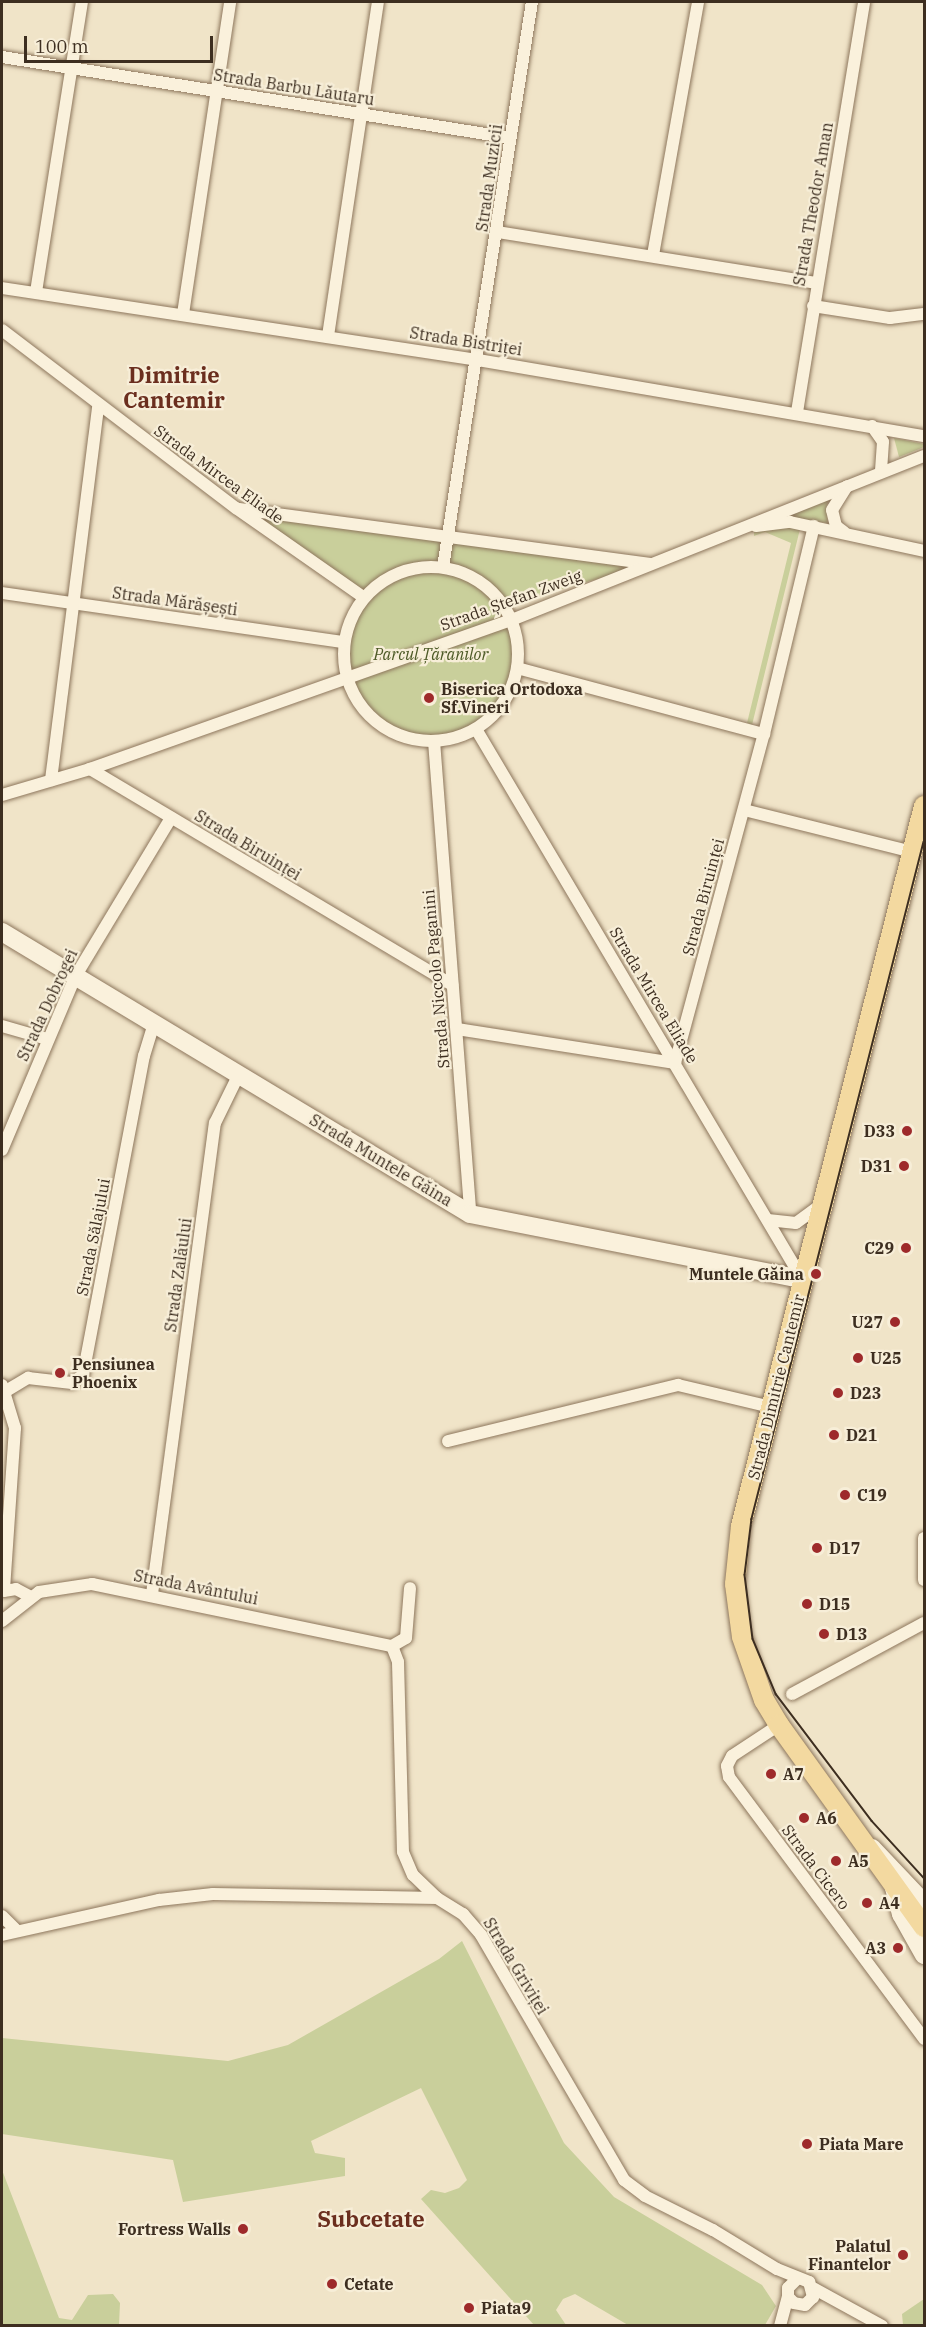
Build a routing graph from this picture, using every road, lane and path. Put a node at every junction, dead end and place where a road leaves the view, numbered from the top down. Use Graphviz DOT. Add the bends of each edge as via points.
graph roads {
  1 [pos="82,2"];
  2 [pos="230,2"];
  3 [pos="378,2"];
  4 [pos="532,2"];
  5 [pos="698,2"];
  6 [pos="864,2"];
  7 [pos="2,57"];
  8 [pos="72,68"];
  9 [pos="216,92"];
  10 [pos="361,115"];
  11 [pos="511,138"];
  12 [pos="498,232"];
  13 [pos="653,255"];
  14 [pos="816,283"];
  15 [pos="2,288"];
  16 [pos="36,292"];
  17 [pos="813,306"];
  18 [pos="183,314"];
  19 [pos="924,314"];
  20 [pos="2,330"];
  21 [pos="328,336"];
  22 [pos="478,360"];
  23 [pos="98,406"];
  24 [pos="797,412"];
  25 [pos="872,426"];
  26 [pos="924,436"];
  27 [pos="924,456"];
  28 [pos="881,470"];
  29 [pos="850,483"];
  30 [pos="236,508"];
  31 [pos="814,526"];
  32 [pos="740,529"];
  33 [pos="844,532"];
  34 [pos="447,536"];
  35 [pos="924,551"];
  36 [pos="651,564"];
  37 [pos="443,567"];
  38 [pos="2,592"];
  39 [pos="363,597"];
  40 [pos="73,604"];
  41 [pos="512,620"];
  42 [pos="343,642"];
  43 [pos="517,668"];
  44 [pos="346,678"];
  45 [pos="476,729"];
  46 [pos="764,734"];
  47 [pos="434,741"];
  48 [pos="90,769"];
  49 [pos="51,780"];
  50 [pos="2,795"];
  51 [pos="924,806"];
  52 [pos="744,810"];
  53 [pos="171,818"];
  54 [pos="913,852"];
  55 [pos="2,932"];
  56 [pos="75,977"];
  57 [pos="452,985"];
  58 [pos="154,1024"];
  59 [pos="2,1026"];
  60 [pos="457,1029"];
  61 [pos="47,1039"];
  62 [pos="675,1063"];
  63 [pos="239,1074"];
  64 [pos="2,1150"];
  65 [pos="822,1203"];
  66 [pos="470,1214"];
  67 [pos="768,1220"];
  68 [pos="802,1279"];
  69 [pos="4,1388"];
  70 [pos="771,1407"];
  71 [pos="448,1441"];
  72 [pos="924,1538"];
  73 [pos="924,1580"];
  74 [pos="410,1588"];
  75 [pos="3,1591"];
  76 [pos="152,1594"];
  77 [pos="31,1597"];
  78 [pos="13,1610"];
  79 [pos="2,1621"];
  80 [pos="924,1623"];
  81 [pos="392,1646"];
  82 [pos="792,1694"];
  83 [pos="779,1725"];
  84 [pos="862,1840"];
  85 [pos="892,1880"];
  86 [pos="437,1898"];
  87 [pos="924,1903"];
  88 [pos="2,1916"];
  89 [pos="924,1927"];
  90 [pos="17,1931"];
  91 [pos="2,1935"];
  92 [pos="924,1955"];
  93 [pos="924,2039"];
  94 [pos="760,2260"];
  95 [pos="797,2279"];
  96 [pos="813,2289"];
  97 [pos="788,2293"];
  98 [pos="807,2304"];
  99 [pos="845,2307"];
  100 [pos="782,2325"];
  101 [pos="882,2325"];
  1 -- 8 [label="street"];
  2 -- 9 [label="street"];
  3 -- 10 [label="street"];
  4 -- 11 [label="street, Strada Muzicii"];
  5 -- 13 [label="street"];
  6 -- 14 [label="street, Strada Theodor Aman"];
  7 -- 8 [label="street, Strada Barbu Lăutaru"];
  8 -- 9 [label="street, Strada Barbu Lăutaru"];
  8 -- 16 [label="street"];
  9 -- 10 [label="street, Strada Barbu Lăutaru"];
  9 -- 18 [label="street"];
  10 -- 11 [label="street, Strada Barbu Lăutaru"];
  10 -- 21 [label="street"];
  11 -- 12 [label="street, Strada Muzicii"];
  12 -- 13 [label="street"];
  12 -- 22 [label="street, Strada Muzicii"];
  13 -- 14 [label="street"];
  14 -- 17 [label="street, Strada Theodor Aman"];
  15 -- 16 [label="street, Strada Bistriței"];
  16 -- 18 [label="street, Strada Bistriței"];
  17 -- 19 [label="street" via="890,318"];
  17 -- 24 [label="street, Strada Theodor Aman"];
  18 -- 21 [label="street, Strada Bistriței"];
  20 -- 23 [label="street, Strada Mircea Eliade"];
  21 -- 22 [label="street, Strada Bistriței"];
  22 -- 24 [label="street, Strada Bistriței"];
  22 -- 34 [label="street"];
  23 -- 30 [label="street, Strada Mircea Eliade"];
  23 -- 40 [label="street"];
  24 -- 25 [label="street, Strada Bistriței"];
  25 -- 26 [label="street, Strada Bistriței"];
  25 -- 28 [label="street" via="883,442"];
  27 -- 28 [label="street, Strada Ștefan Zweig"];
  28 -- 29 [label="street, Strada Ștefan Zweig"];
  29 -- 32 [label="street, Strada Ștefan Zweig"];
  29 -- 33 [label="street" via="832,510 836,526"];
  30 -- 34 [label="street"];
  30 -- 39 [label="street, Strada Mircea Eliade"];
  31 -- 32 [label="street" via="777,522"];
  31 -- 33 [label="street"];
  31 -- 46 [label="street, Strada Biruinței"];
  32 -- 36 [label="street, Strada Ștefan Zweig"];
  33 -- 35 [label="street"];
  34 -- 36 [label="street"];
  34 -- 37 [label="street"];
  36 -- 41 [label="street, Strada Ștefan Zweig"];
  37 -- 39 [label="street" via="403,570 381,581"];
  37 -- 41 [label="street" via="482,583 504,605"];
  38 -- 40 [label="street, Strada Mărășești"];
  39 -- 42 [label="street" via="350,618"];
  40 -- 42 [label="street, Strada Mărășești"];
  40 -- 49 [label="street"];
  41 -- 43 [label="street" via="517,636"];
  41 -- 44 [label="street, Strada Ștefan Zweig"];
  42 -- 44 [label="street"];
  43 -- 45 [label="street" via="504,702"];
  43 -- 46 [label="street"];
  44 -- 47 [label="street" via="363,709 380,725 402,736"];
  44 -- 48 [label="street, Strada Ștefan Zweig"];
  45 -- 47 [label="street"];
  45 -- 62 [label="street, Strada Mircea Eliade"];
  46 -- 52 [label="street, Strada Biruinței"];
  47 -- 57 [label="street, Strada Niccolo Paganini"];
  48 -- 49 [label="street, Strada Ștefan Zweig"];
  48 -- 53 [label="street, Strada Biruinței"];
  49 -- 50 [label="street, Strada Ștefan Zweig"];
  51 -- 54 [label="main road, Strada Dimitrie Cantemir"];
  52 -- 54 [label="street"];
  52 -- 62 [label="street, Strada Biruinței"];
  53 -- 56 [label="street, Strada Dobrogei"];
  53 -- 57 [label="street, Strada Biruinței"];
  54 -- 65 [label="main road, Strada Dimitrie Cantemir"];
  55 -- 56 [label="street, Strada Muntele Găina"];
  56 -- 58 [label="street, Strada Muntele Găina"];
  56 -- 61 [label="street, Strada Dobrogei"];
  57 -- 60 [label="street, Strada Niccolo Paganini"];
  58 -- 63 [label="street, Strada Muntele Găina"];
  58 -- 69 [label="street, Strada Sălajului" via="83,1375 72,1383 28,1378"];
  59 -- 61 [label="street"];
  60 -- 62 [label="street"];
  60 -- 66 [label="street, Strada Niccolo Paganini"];
  61 -- 64 [label="street, Strada Dobrogei"];
  62 -- 67 [label="street, Strada Mircea Eliade"];
  63 -- 66 [label="street, Strada Muntele Găina"];
  63 -- 76 [label="street, Strada Zalăului" via="215,1123"];
  65 -- 67 [label="street" via="808,1218 796,1223"];
  65 -- 68 [label="main road, Strada Dimitrie Cantemir"];
  66 -- 68 [label="street, Strada Muntele Găina"];
  67 -- 68 [label="street, Strada Mircea Eliade"];
  68 -- 70 [label="main road, Strada Dimitrie Cantemir"];
  69 -- 75 [label="street" via="14,1444"];
  70 -- 71 [label="street" via="678,1385"];
  70 -- 83 [label="main road, Strada Dimitrie Cantemir" via="741,1526 735,1584 745,1650"];
  72 -- 73 [label="street"];
  74 -- 81 [label="street" via="406,1638"];
  75 -- 77 [label="street" via="16,1589"];
  75 -- 78 [label="street"];
  76 -- 77 [label="street, Strada Avântului" via="75,1584"];
  76 -- 81 [label="street, Strada Avântului"];
  77 -- 78 [label="street, Strada Avântului"];
  78 -- 79 [label="street, Strada Avântului"];
  80 -- 82 [label="street"];
  81 -- 86 [label="street, Strada Griviței" via="398,1662 403,1852 413,1875"];
  83 -- 84 [label="main road, Strada Dimitrie Cantemir"];
  83 -- 93 [label="street, Strada Cicero" via="732,1756 727,1766 729,1777"];
  84 -- 85 [label="main road, Strada Dimitrie Cantemir"];
  84 -- 87 [label="street" via="890,1862"];
  85 -- 89 [label="main road, Strada Dimitrie Cantemir"];
  85 -- 92 [label="street" via="901,1914"];
  86 -- 90 [label="street" via="213,1894 159,1900"];
  86 -- 94 [label="street, Strada Griviței" via="463,1914 481,1935 624,2180 645,2196 713,2230"];
  88 -- 90 [label="street"];
  90 -- 91 [label="street"];
  94 -- 95 [label="street"];
  94 -- 97 [label="street"];
  95 -- 96 [label="street" via="809,2282"];
  95 -- 97 [label="street"];
  96 -- 98 [label="street"];
  96 -- 99 [label="street"];
  97 -- 98 [label="street" via="794,2304"];
  97 -- 100 [label="street"];
  98 -- 99 [label="street"];
  98 -- 100 [label="street"];
  99 -- 101 [label="street"];
}
